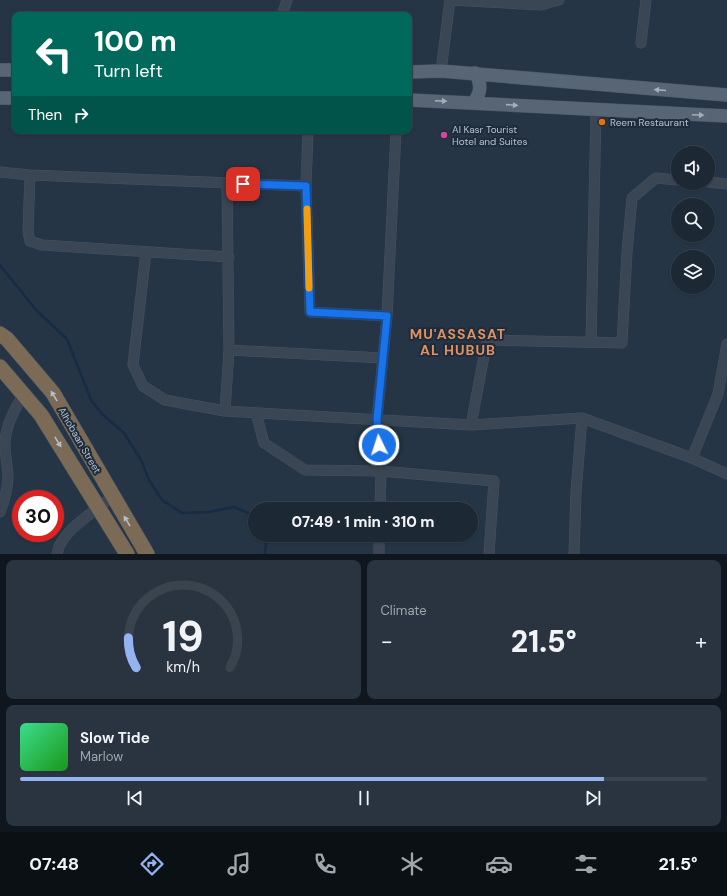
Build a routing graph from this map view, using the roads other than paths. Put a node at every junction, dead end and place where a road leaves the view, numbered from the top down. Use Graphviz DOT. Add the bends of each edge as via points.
graph roads {
  1 [pos="287,0"];
  2 [pos="450,0"];
  3 [pos="559,0"];
  4 [pos="646,0"];
  5 [pos="283,12"];
  6 [pos="641,43"];
  7 [pos="0,70"];
  8 [pos="12,70"];
  9 [pos="440,71"];
  10 [pos="412,72"];
  11 [pos="476,74"];
  12 [pos="727,95"];
  13 [pos="0,98"];
  14 [pos="12,98"];
  15 [pos="412,100"];
  16 [pos="474,102"];
  17 [pos="596,111"];
  18 [pos="727,116"];
  19 [pos="308,134"];
  20 [pos="396,134"];
  21 [pos="0,172"];
  22 [pos="30,175"];
  23 [pos="671,179"];
  24 [pos="227,183"];
  25 [pos="715,183"];
  26 [pos="727,184"];
  27 [pos="306,186"];
  28 [pos="146,252"];
  29 [pos="229,257"];
  30 [pos="387,316"];
  31 [pos="0,334"];
  32 [pos="591,342"];
  33 [pos="727,344"];
  34 [pos="229,350"];
  35 [pos="382,358"];
  36 [pos="0,367"];
  37 [pos="24,394"];
  38 [pos="225,411"];
  39 [pos="256,413"];
  40 [pos="582,418"];
  41 [pos="377,419"];
  42 [pos="471,425"];
  43 [pos="692,458"];
  44 [pos="381,471"];
  45 [pos="727,474"];
  46 [pos="113,496"];
  47 [pos="380,502"];
  48 [pos="99,508"];
  49 [pos="0,512"];
  50 [pos="379,542"];
  51 [pos="57,554"];
  52 [pos="127,554"];
  53 [pos="147,554"];
  54 [pos="378,554"];
  55 [pos="489,554"];
  56 [pos="574,554"];
  1 -- 5 [label="street"];
  2 -- 3 [label="street" via="541,6"];
  2 -- 9 [label="street"];
  4 -- 6 [label="street"];
  7 -- 8 [label="main road"];
  9 -- 10 [label="main road"];
  9 -- 11 [label="main road"];
  12 -- 11 [label="main road, one-way"];
  11 -- 16 [label="main road" via="480,88"];
  13 -- 14 [label="main road"];
  15 -- 16 [label="main road, one-way"];
  16 -- 17 [label="main road, one-way"];
  17 -- 18 [label="main road, one-way"];
  17 -- 32 [label="street"];
  19 -- 27 [label="street"];
  20 -- 30 [label="street"];
  21 -- 22 [label="street"];
  22 -- 24 [label="street"];
  22 -- 28 [label="street" via="30,241 42,245"];
  23 -- 32 [label="street" via="656,178 632,198 626,252 622,343"];
  24 -- 27 [label="street"];
  24 -- 29 [label="street"];
  25 -- 26 [label="street"];
  27 -- 30 [label="street" via="310,312"];
  28 -- 29 [label="street"];
  28 -- 38 [label="street" via="133,365 143,386 165,400"];
  29 -- 34 [label="street"];
  30 -- 35 [label="street"];
  46 -- 31 [label="highway, Alhobaan Street, one-way" via="53,393"];
  32 -- 42 [label="street" via="487,340"];
  33 -- 43 [label="street" via="718,394"];
  34 -- 35 [label="street"];
  34 -- 38 [label="street"];
  35 -- 41 [label="street"];
  36 -- 37 [label="highway, Alhobaan Street"];
  37 -- 48 [label="highway, Alhobaan Street, one-way" via="41,415"];
  37 -- 49 [label="street" via="15,407 6,431 8,479 5,500"];
  38 -- 39 [label="street"];
  39 -- 41 [label="street"];
  39 -- 44 [label="street" via="264,443 305,470"];
  40 -- 42 [label="street"];
  40 -- 43 [label="street"];
  40 -- 56 [label="street"];
  41 -- 42 [label="street"];
  41 -- 44 [label="street"];
  43 -- 45 [label="street"];
  44 -- 47 [label="street"];
  44 -- 55 [label="street" via="494,481"];
  46 -- 48 [label="street"];
  53 -- 46 [label="highway, Alhobaan Street, one-way"];
  48 -- 51 [label="street" via="67,534"];
  48 -- 52 [label="highway, Alhobaan Street"];
  50 -- 54 [label="street"];
}
